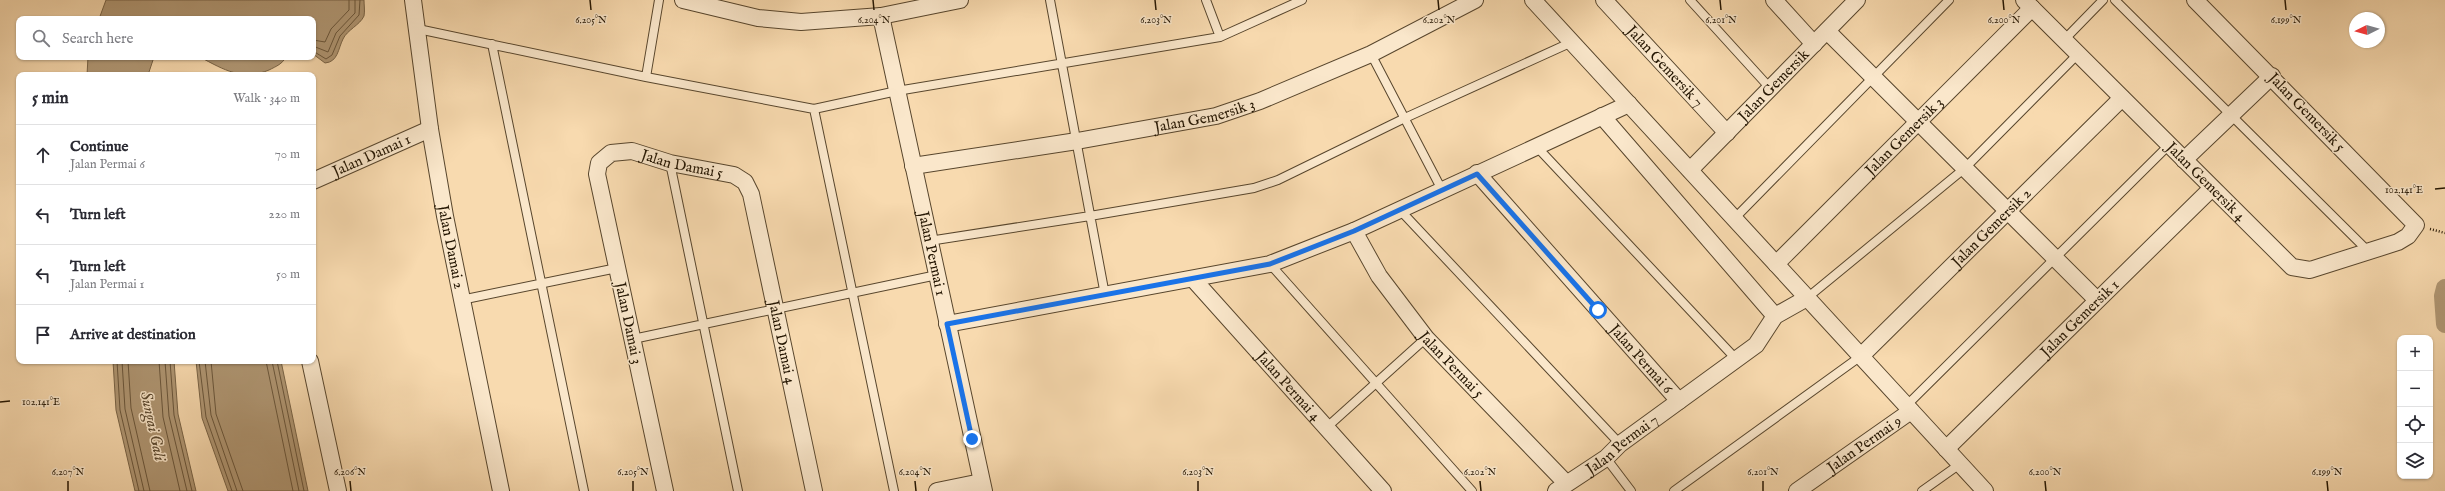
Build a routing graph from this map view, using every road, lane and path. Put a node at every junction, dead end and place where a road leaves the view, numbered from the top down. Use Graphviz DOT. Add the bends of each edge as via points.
graph roads {
  1 [pos="414,0"];
  2 [pos="659,0"];
  3 [pos="683,0"];
  4 [pos="960,0"];
  5 [pos="1050,0"];
  6 [pos="1206,0"];
  7 [pos="1302,0"];
  8 [pos="1475,0"];
  9 [pos="1533,0"];
  10 [pos="1604,0"];
  11 [pos="1690,0"];
  12 [pos="1774,0"];
  13 [pos="1857,0"];
  14 [pos="1949,0"];
  15 [pos="2103,0"];
  16 [pos="2115,0"];
  17 [pos="2196,0"];
  18 [pos="2028,4"];
  19 [pos="881,16"];
  20 [pos="418,29"];
  21 [pos="1827,31"];
  22 [pos="1220,37"];
  23 [pos="2064,40"];
  24 [pos="1572,42"];
  25 [pos="492,44"];
  26 [pos="1814,44"];
  27 [pos="1371,54"];
  28 [pos="2078,54"];
  29 [pos="1062,63"];
  30 [pos="2272,76"];
  31 [pos="646,77"];
  32 [pos="1874,77"];
  33 [pos="1770,88"];
  34 [pos="897,91"];
  35 [pos="2122,98"];
  36 [pos="1629,104"];
  37 [pos="814,109"];
  38 [pos="2230,115"];
  39 [pos="1602,116"];
  40 [pos="1405,118"];
  41 [pos="1918,122"];
  42 [pos="430,128"];
  43 [pos="1727,133"];
  44 [pos="1077,141"];
  45 [pos="2169,145"];
  46 [pos="1536,146"];
  47 [pos="605,156"];
  48 [pos="2184,160"];
  49 [pos="670,163"];
  50 [pos="913,166"];
  51 [pos="1965,168"];
  52 [pos="1690,170"];
  53 [pos="1477,174"];
  54 [pos="316,180"];
  55 [pos="2212,188"];
  56 [pos="1442,190"];
  57 [pos="751,194"];
  58 [pos="1399,209"];
  59 [pos="2008,211"];
  60 [pos="1090,216"];
  61 [pos="1734,218"];
  62 [pos="2416,225"];
  63 [pos="1354,231"];
  64 [pos="929,241"];
  65 [pos="2368,251"];
  66 [pos="2055,258"];
  67 [pos="1270,264"];
  68 [pos="1776,264"];
  69 [pos="617,268"];
  70 [pos="937,275"];
  71 [pos="1194,280"];
  72 [pos="542,283"];
  73 [pos="853,292"];
  74 [pos="1105,295"];
  75 [pos="1807,298"];
  76 [pos="461,300"];
  77 [pos="2097,300"];
  78 [pos="775,309"];
  79 [pos="1775,316"];
  80 [pos="704,324"];
  81 [pos="947,324"];
  82 [pos="1426,338"];
  83 [pos="633,339"];
  84 [pos="1861,356"];
  85 [pos="1736,360"];
  86 [pos="311,364"];
  87 [pos="1376,383"];
  88 [pos="1679,401"];
  89 [pos="1909,408"];
  90 [pos="1326,428"];
  91 [pos="1620,444"];
  92 [pos="1946,449"];
  93 [pos="1606,458"];
  94 [pos="1960,464"];
  95 [pos="982,486"];
  96 [pos="1561,487"];
  97 [pos="338,491"];
  98 [pos="501,491"];
  99 [pos="584,491"];
  100 [pos="665,491"];
  101 [pos="738,491"];
  102 [pos="814,491"];
  103 [pos="894,491"];
  104 [pos="937,491"];
  105 [pos="1383,491"];
  106 [pos="1472,491"];
  107 [pos="1631,491"];
  108 [pos="1674,491"];
  109 [pos="1797,491"];
  110 [pos="1922,491"];
  111 [pos="1985,491"];
  1 -- 20 [label="street, Jalan Damai 2"];
  2 -- 31 [label="lane"];
  3 -- 19 [label="street" via="758,18 801,22"];
  4 -- 19 [label="street"];
  5 -- 29 [label="lane"];
  6 -- 22 [label="lane"];
  7 -- 22 [label="lane"];
  8 -- 27 [label="street, Jalan Gemersik 3"];
  9 -- 24 [label="street"];
  10 -- 43 [label="street, Jalan Gemersik 7"];
  11 -- 33 [label="lane"];
  12 -- 26 [label="street"];
  13 -- 21 [label="street, Jalan Gemersik"];
  14 -- 32 [label="lane"];
  15 -- 23 [label="lane"];
  16 -- 38 [label="lane"];
  17 -- 30 [label="street, Jalan Gemersik 5"];
  18 -- 23 [label="street, Jalan Gemersik 4"];
  18 -- 41 [label="street, Jalan Gemersik 3"];
  19 -- 34 [label="street, Jalan Permai 1"];
  20 -- 25 [label="lane"];
  20 -- 42 [label="street, Jalan Damai 2"];
  21 -- 26 [label="street, Jalan Gemersik"];
  21 -- 32 [label="street"];
  22 -- 29 [label="lane"];
  23 -- 28 [label="street, Jalan Gemersik 4"];
  24 -- 36 [label="street"];
  24 -- 40 [label="lane"];
  25 -- 31 [label="lane"];
  25 -- 72 [label="lane"];
  26 -- 33 [label="street, Jalan Gemersik"];
  27 -- 40 [label="lane"];
  27 -- 44 [label="street, Jalan Gemersik 3" via="1260,101 1216,116"];
  28 -- 35 [label="street, Jalan Gemersik 4"];
  28 -- 51 [label="lane"];
  29 -- 34 [label="lane"];
  29 -- 44 [label="lane"];
  30 -- 38 [label="street"];
  30 -- 62 [label="street, Jalan Gemersik 5"];
  31 -- 37 [label="lane"];
  32 -- 41 [label="street"];
  32 -- 61 [label="lane"];
  33 -- 43 [label="street, Jalan Gemersik"];
  34 -- 37 [label="lane"];
  34 -- 50 [label="street, Jalan Permai 1"];
  35 -- 45 [label="street, Jalan Gemersik 4"];
  35 -- 59 [label="street, Jalan Gemersik 2"];
  36 -- 39 [label="street"];
  36 -- 52 [label="street"];
  37 -- 73 [label="lane"];
  38 -- 48 [label="street"];
  38 -- 65 [label="lane"];
  39 -- 46 [label="street"];
  39 -- 79 [label="street"];
  40 -- 56 [label="lane"];
  40 -- 60 [label="lane" via="1278,180 1254,188"];
  41 -- 51 [label="street"];
  41 -- 68 [label="street, Jalan Gemersik 3"];
  42 -- 54 [label="street, Jalan Damai 1"];
  42 -- 76 [label="street, Jalan Damai 2"];
  43 -- 52 [label="street, Jalan Gemersik"];
  44 -- 50 [label="street, Jalan Gemersik 3"];
  44 -- 60 [label="lane"];
  45 -- 48 [label="street, Jalan Gemersik 4"];
  45 -- 66 [label="lane"];
  46 -- 53 [label="street"];
  46 -- 85 [label="lane"];
  47 -- 49 [label="street, Jalan Damai 5" via="632,151"];
  47 -- 69 [label="street, Jalan Damai 3" via="599,163 597,174"];
  48 -- 55 [label="street, Jalan Gemersik 4"];
  49 -- 57 [label="street, Jalan Damai 5" via="734,175 745,182"];
  49 -- 80 [label="lane"];
  50 -- 64 [label="street, Jalan Permai 1"];
  51 -- 59 [label="street"];
  51 -- 75 [label="lane"];
  52 -- 61 [label="street"];
  53 -- 56 [label="street"];
  53 -- 88 [label="street, Jalan Permai 6"];
  55 -- 65 [label="street, Jalan Gemersik 4" via="2292,267 2310,270"];
  55 -- 77 [label="street, Jalan Gemersik 1"];
  56 -- 58 [label="street"];
  57 -- 78 [label="street, Jalan Damai 4"];
  58 -- 63 [label="street"];
  58 -- 91 [label="lane"];
  59 -- 66 [label="street"];
  59 -- 84 [label="street, Jalan Gemersik 2"];
  60 -- 64 [label="lane"];
  60 -- 74 [label="lane"];
  61 -- 68 [label="street"];
  62 -- 65 [label="street, Jalan Gemersik 4" via="2403,240"];
  63 -- 67 [label="street"];
  63 -- 82 [label="street, Jalan Permai 5" via="1379,276"];
  64 -- 70 [label="street, Jalan Permai 1"];
  66 -- 77 [label="street"];
  66 -- 89 [label="lane"];
  67 -- 71 [label="street"];
  67 -- 87 [label="lane"];
  68 -- 75 [label="street"];
  69 -- 72 [label="lane"];
  69 -- 83 [label="street, Jalan Damai 3"];
  70 -- 73 [label="lane"];
  70 -- 81 [label="street, Jalan Permai 1"];
  71 -- 74 [label="street"];
  71 -- 90 [label="street, Jalan Permai 4" via="1228,315"];
  72 -- 76 [label="lane"];
  72 -- 99 [label="lane"];
  73 -- 78 [label="lane"];
  73 -- 103 [label="lane"];
  74 -- 81 [label="street"];
  75 -- 79 [label="street, Jalan Permai 7"];
  75 -- 84 [label="street"];
  76 -- 98 [label="street, Jalan Damai 2"];
  77 -- 92 [label="street, Jalan Gemersik 1"];
  78 -- 80 [label="lane"];
  78 -- 102 [label="street, Jalan Damai 4"];
  79 -- 85 [label="street, Jalan Permai 7" via="1756,345"];
  80 -- 83 [label="lane"];
  80 -- 101 [label="lane"];
  81 -- 95 [label="street, Jalan Permai 1"];
  82 -- 87 [label="lane"];
  82 -- 96 [label="street, Jalan Permai 5"];
  83 -- 100 [label="street, Jalan Damai 3"];
  84 -- 89 [label="street"];
  84 -- 108 [label="lane"];
  85 -- 88 [label="street, Jalan Permai 7"];
  86 -- 97 [label="street"];
  87 -- 90 [label="lane"];
  87 -- 106 [label="lane"];
  88 -- 91 [label="street, Jalan Permai 7"];
  89 -- 92 [label="street"];
  89 -- 109 [label="street, Jalan Permai 9"];
  90 -- 105 [label="street, Jalan Permai 4"];
  91 -- 93 [label="street, Jalan Permai 7"];
  92 -- 94 [label="street"];
  93 -- 96 [label="street, Jalan Permai 7"];
  93 -- 107 [label="lane"];
  94 -- 110 [label="lane"];
  94 -- 111 [label="street"];
  95 -- 104 [label="street"];
}
